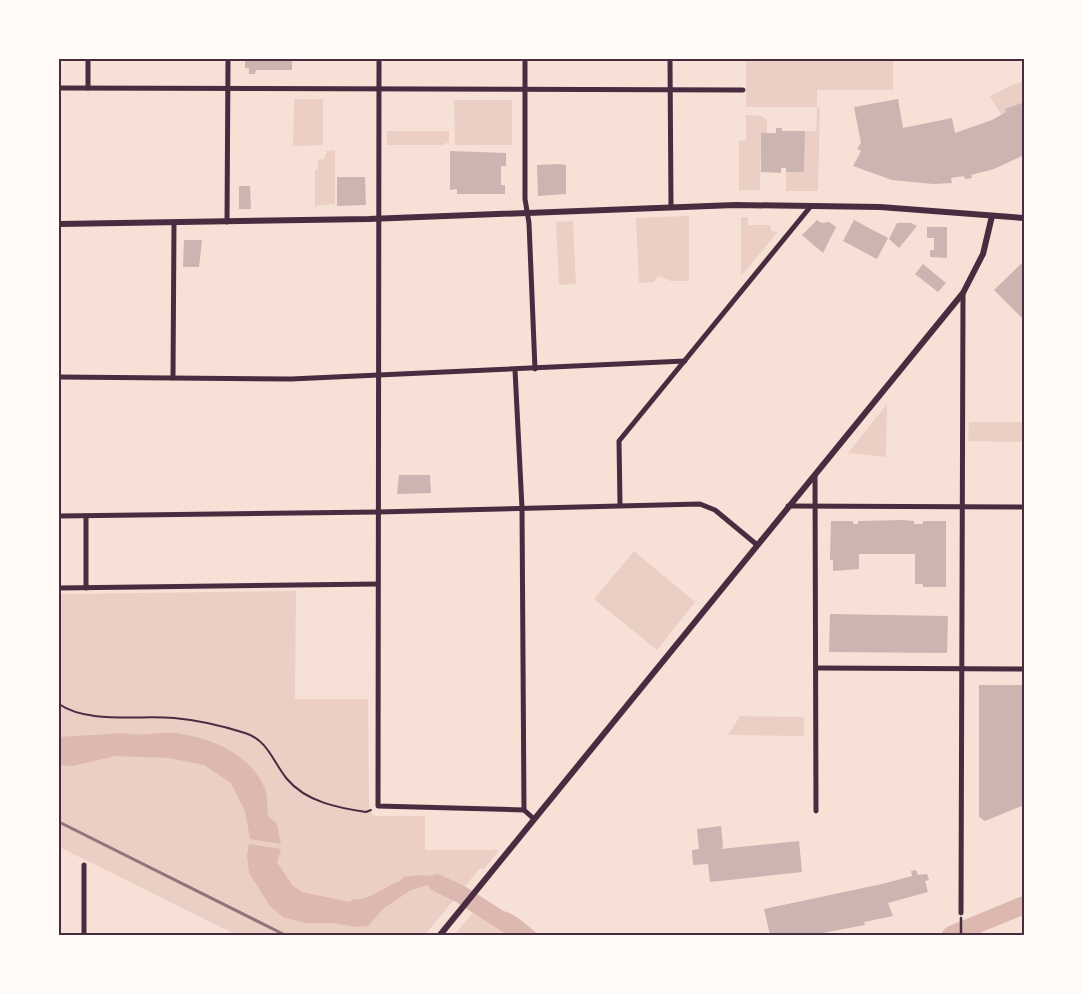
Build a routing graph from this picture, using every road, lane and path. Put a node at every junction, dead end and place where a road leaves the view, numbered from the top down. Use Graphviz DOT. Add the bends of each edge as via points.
graph roads {
  1 [pos="88,59"];
  2 [pos="228,59"];
  3 [pos="379,59"];
  4 [pos="524,59"];
  5 [pos="670,59"];
  6 [pos="59,88"];
  7 [pos="88,88"];
  8 [pos="228,88"];
  9 [pos="379,88"];
  10 [pos="524,88"];
  11 [pos="670,89"];
  12 [pos="742,90"];
  13 [pos="671,206"];
  14 [pos="811,206"];
  15 [pos="527,212"];
  16 [pos="992,216"];
  17 [pos="1024,218"];
  18 [pos="379,219"];
  19 [pos="227,222"];
  20 [pos="174,223"];
  21 [pos="59,224"];
  22 [pos="963,294"];
  23 [pos="685,361"];
  24 [pos="535,369"];
  25 [pos="515,370"];
  26 [pos="377,375"];
  27 [pos="59,377"];
  28 [pos="173,378"];
  29 [pos="815,473"];
  30 [pos="620,505"];
  31 [pos="788,506"];
  32 [pos="815,506"];
  33 [pos="963,506"];
  34 [pos="1024,507"];
  35 [pos="522,508"];
  36 [pos="378,512"];
  37 [pos="59,516"];
  38 [pos="86,516"];
  39 [pos="756,544"];
  40 [pos="378,584"];
  41 [pos="59,588"];
  42 [pos="86,588"];
  43 [pos="816,668"];
  44 [pos="962,668"];
  45 [pos="1024,669"];
  46 [pos="59,704"];
  47 [pos="378,806"];
  48 [pos="524,810"];
  49 [pos="816,811"];
  50 [pos="534,819"];
  51 [pos="84,865"];
  52 [pos="961,916"];
  53 [pos="84,935"];
  54 [pos="440,935"];
  55 [pos="961,935"];
  1 -- 7 [label="street"];
  2 -- 8 [label="street"];
  3 -- 9 [label="street"];
  4 -- 10 [label="street"];
  5 -- 11 [label="street"];
  6 -- 7 [label="street"];
  7 -- 8 [label="street"];
  8 -- 9 [label="street"];
  8 -- 19 [label="street"];
  9 -- 10 [label="street"];
  9 -- 18 [label="street"];
  10 -- 11 [label="street"];
  10 -- 15 [label="street"];
  11 -- 12 [label="street"];
  11 -- 13 [label="street"];
  13 -- 14 [label="street"];
  13 -- 15 [label="street"];
  14 -- 16 [label="street" via="880,207"];
  14 -- 23 [label="street"];
  15 -- 18 [label="street"];
  15 -- 24 [label="street"];
  16 -- 17 [label="street"];
  16 -- 22 [label="street" via="983,254"];
  18 -- 19 [label="street"];
  18 -- 26 [label="street"];
  19 -- 20 [label="street"];
  20 -- 21 [label="street"];
  20 -- 28 [label="street"];
  22 -- 29 [label="street"];
  22 -- 33 [label="street"];
  23 -- 24 [label="street"];
  23 -- 30 [label="street" via="619,441"];
  24 -- 25 [label="street"];
  25 -- 26 [label="street"];
  25 -- 35 [label="street"];
  26 -- 28 [label="street" via="291,379"];
  26 -- 36 [label="street"];
  27 -- 28 [label="street"];
  29 -- 31 [label="street"];
  29 -- 32 [label="street"];
  30 -- 35 [label="street"];
  30 -- 39 [label="street" via="700,504 715,510"];
  31 -- 32 [label="street"];
  31 -- 39 [label="street"];
  32 -- 33 [label="street"];
  32 -- 43 [label="street"];
  33 -- 34 [label="street"];
  33 -- 44 [label="street"];
  35 -- 36 [label="street"];
  35 -- 48 [label="street"];
  36 -- 38 [label="street"];
  36 -- 40 [label="street"];
  37 -- 38 [label="street"];
  38 -- 42 [label="street"];
  39 -- 50 [label="street"];
  40 -- 42 [label="street"];
  40 -- 47 [label="street"];
  41 -- 42 [label="street"];
  43 -- 44 [label="street"];
  43 -- 49 [label="street"];
  44 -- 45 [label="street"];
  44 -- 52 [label="street"];
  46 -- 47 [label="path" via="78,714 175,718 245,733 260,741 287,779 304,794 344,809 366,812"];
  47 -- 48 [label="street"];
  48 -- 50 [label="street"];
  50 -- 54 [label="street"];
  51 -- 53 [label="street"];
  52 -- 55 [label="lane"];
}
